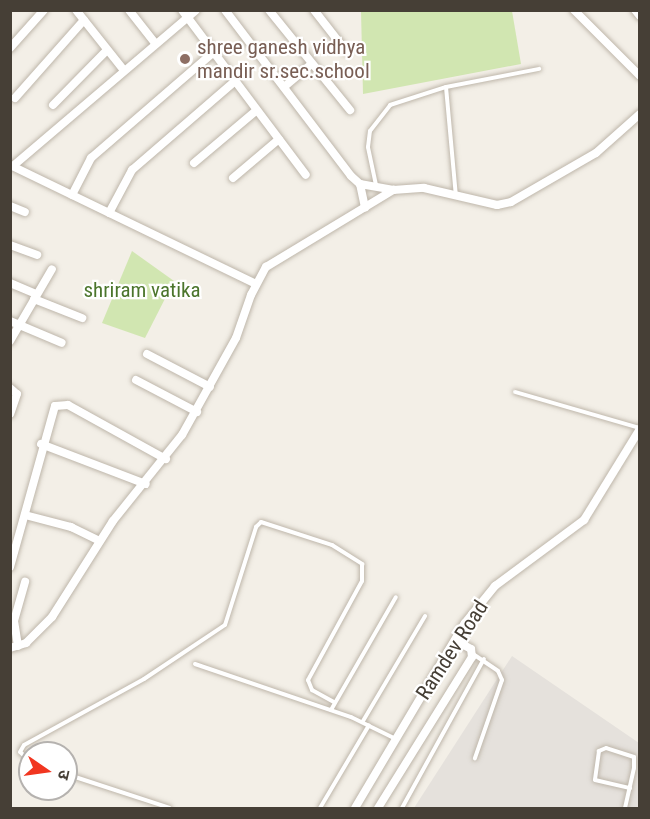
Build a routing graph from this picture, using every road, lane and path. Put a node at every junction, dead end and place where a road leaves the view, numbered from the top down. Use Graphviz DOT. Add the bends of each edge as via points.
graph roads {
  1 [pos="44,10"];
  2 [pos="76,10"];
  3 [pos="129,10"];
  4 [pos="196,10"];
  5 [pos="225,10"];
  6 [pos="269,10"];
  7 [pos="314,10"];
  8 [pos="574,10"];
  9 [pos="635,11"];
  10 [pos="185,14"];
  11 [pos="639,16"];
  12 [pos="84,20"];
  13 [pos="155,43"];
  14 [pos="10,48"];
  15 [pos="107,50"];
  16 [pos="346,51"];
  17 [pos="214,52"];
  18 [pos="311,64"];
  19 [pos="123,69"];
  20 [pos="539,69"];
  21 [pos="639,76"];
  22 [pos="235,81"];
  23 [pos="284,87"];
  24 [pos="446,87"];
  25 [pos="15,98"];
  26 [pos="53,105"];
  27 [pos="257,110"];
  28 [pos="350,110"];
  29 [pos="639,114"];
  30 [pos="279,140"];
  31 [pos="194,163"];
  32 [pos="12,166"];
  33 [pos="306,175"];
  34 [pos="233,178"];
  35 [pos="360,184"];
  36 [pos="377,187"];
  37 [pos="393,190"];
  38 [pos="72,195"];
  39 [pos="456,196"];
  40 [pos="10,206"];
  41 [pos="365,207"];
  42 [pos="25,212"];
  43 [pos="109,213"];
  44 [pos="10,245"];
  45 [pos="37,255"];
  46 [pos="52,269"];
  47 [pos="10,283"];
  48 [pos="256,284"];
  49 [pos="35,297"];
  50 [pos="82,318"];
  51 [pos="10,321"];
  52 [pos="20,324"];
  53 [pos="10,341"];
  54 [pos="62,343"];
  55 [pos="147,354"];
  56 [pos="136,380"];
  57 [pos="210,387"];
  58 [pos="10,388"];
  59 [pos="514,392"];
  60 [pos="197,412"];
  61 [pos="10,414"];
  62 [pos="639,429"];
  63 [pos="41,444"];
  64 [pos="166,459"];
  65 [pos="146,484"];
  66 [pos="25,514"];
  67 [pos="100,541"];
  68 [pos="10,567"];
  69 [pos="25,582"];
  70 [pos="396,597"];
  71 [pos="425,616"];
  72 [pos="12,622"];
  73 [pos="455,640"];
  74 [pos="14,647"];
  75 [pos="469,649"];
  76 [pos="484,659"];
  77 [pos="195,664"];
  78 [pos="335,703"];
  79 [pos="331,710"];
  80 [pos="363,722"];
  81 [pos="369,725"];
  82 [pos="397,739"];
  83 [pos="31,741"];
  84 [pos="475,758"];
  85 [pos="637,769"];
  86 [pos="78,778"];
  87 [pos="630,788"];
  88 [pos="170,808"];
  89 [pos="320,808"];
  90 [pos="355,808"];
  91 [pos="378,808"];
  92 [pos="402,808"];
  93 [pos="625,808"];
  1 -- 14 [label="street"];
  2 -- 12 [label="street"];
  3 -- 13 [label="street"];
  4 -- 10 [label="street"];
  5 -- 23 [label="street"];
  6 -- 18 [label="street"];
  7 -- 16 [label="street"];
  8 -- 21 [label="street"];
  9 -- 11 [label="street"];
  10 -- 13 [label="street"];
  10 -- 17 [label="street"];
  12 -- 15 [label="street"];
  12 -- 25 [label="street"];
  13 -- 19 [label="street"];
  15 -- 19 [label="street"];
  15 -- 26 [label="street"];
  17 -- 22 [label="street"];
  17 -- 38 [label="street" via="91,158"];
  18 -- 23 [label="street"];
  18 -- 28 [label="street"];
  19 -- 32 [label="street"];
  20 -- 24 [label="lane"];
  22 -- 27 [label="street"];
  22 -- 43 [label="street" via="132,170"];
  23 -- 35 [label="street"];
  24 -- 36 [label="lane" via="404,98 382,111 370,131 370,158"];
  24 -- 39 [label="lane"];
  27 -- 30 [label="street"];
  27 -- 31 [label="street"];
  29 -- 39 [label="street" via="596,153 511,202 497,206"];
  30 -- 33 [label="street"];
  30 -- 34 [label="street"];
  32 -- 38 [label="street"];
  35 -- 36 [label="street"];
  35 -- 41 [label="street"];
  36 -- 37 [label="street"];
  37 -- 39 [label="street" via="424,188"];
  37 -- 41 [label="street"];
  38 -- 43 [label="street"];
  40 -- 42 [label="street"];
  41 -- 48 [label="street" via="267,267"];
  43 -- 48 [label="street"];
  44 -- 45 [label="street"];
  46 -- 49 [label="street"];
  47 -- 49 [label="street"];
  48 -- 57 [label="street" via="236,338"];
  49 -- 50 [label="street"];
  49 -- 52 [label="street"];
  51 -- 52 [label="street"];
  52 -- 53 [label="street"];
  52 -- 54 [label="street"];
  55 -- 57 [label="street"];
  56 -- 60 [label="street"];
  57 -- 60 [label="street"];
  58 -- 61 [label="street" via="17,394"];
  59 -- 62 [label="lane"];
  60 -- 64 [label="street"];
  62 -- 73 [label="street, Ramdev Road" via="584,520 495,586"];
  63 -- 64 [label="street" via="52,411 62,404"];
  63 -- 65 [label="street" via="98,462"];
  63 -- 66 [label="street"];
  64 -- 65 [label="street"];
  65 -- 67 [label="street"];
  66 -- 67 [label="street" via="71,527"];
  66 -- 68 [label="street"];
  67 -- 74 [label="street" via="51,616 27,643"];
  69 -- 72 [label="street"];
  70 -- 78 [label="lane"];
  71 -- 80 [label="lane"];
  72 -- 74 [label="street"];
  73 -- 75 [label="street"];
  73 -- 82 [label="street, Ramdev Road"];
  75 -- 76 [label="lane"];
  75 -- 91 [label="street"];
  76 -- 84 [label="lane" via="502,680"];
  76 -- 92 [label="lane"];
  77 -- 79 [label="lane"];
  78 -- 79 [label="lane"];
  78 -- 83 [label="lane" via="312,690 308,680 362,581 362,564 332,545 261,522 256,527 225,626 144,679"];
  79 -- 80 [label="lane"];
  80 -- 81 [label="lane"];
  81 -- 82 [label="lane"];
  81 -- 89 [label="lane"];
  82 -- 90 [label="street, Ramdev Road"];
  85 -- 87 [label="lane"];
  85 -- 87 [label="lane" via="629,754 606,748 599,751 595,780"];
  86 -- 88 [label="lane"];
  87 -- 93 [label="lane"];
}
